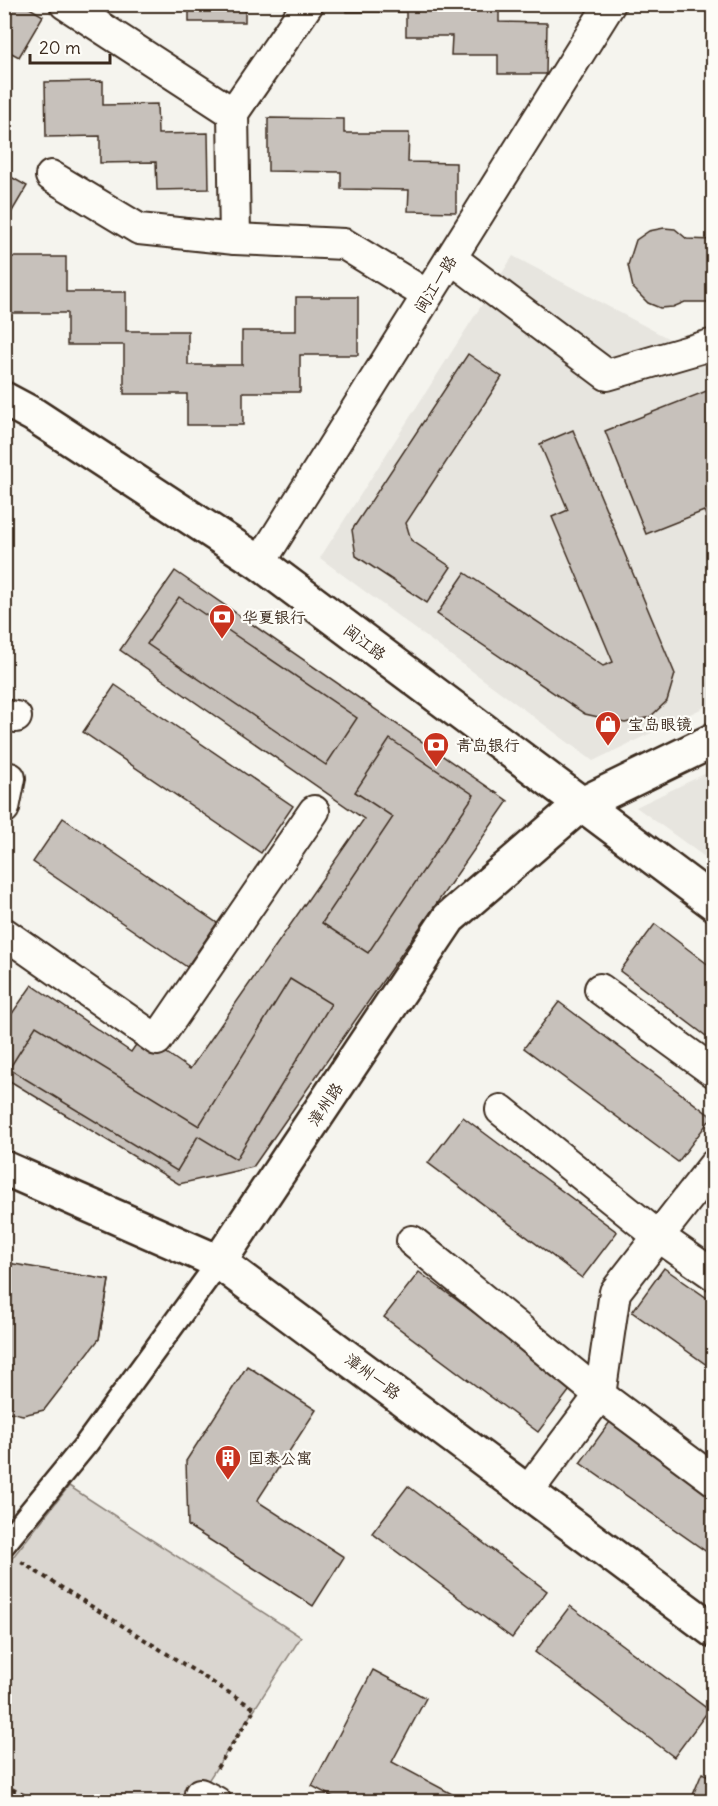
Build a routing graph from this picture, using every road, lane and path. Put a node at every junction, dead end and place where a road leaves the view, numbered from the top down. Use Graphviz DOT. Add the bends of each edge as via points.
graph roads {
  1 [pos="65,4"];
  2 [pos="308,4"];
  3 [pos="610,4"];
  4 [pos="233,113"];
  5 [pos="51,176"];
  6 [pos="235,239"];
  7 [pos="451,258"];
  8 [pos="428,295"];
  9 [pos="714,344"];
  10 [pos="4,399"];
  11 [pos="260,562"];
  12 [pos="714,740"];
  13 [pos="4,777"];
  14 [pos="580,806"];
  15 [pos="4,808"];
  16 [pos="314,811"];
  17 [pos="714,903"];
  18 [pos="4,933"];
  19 [pos="600,989"];
  20 [pos="714,1072"];
  21 [pos="501,1110"];
  22 [pos="714,1165"];
  23 [pos="4,1168"];
  24 [pos="658,1236"];
  25 [pos="412,1241"];
  26 [pos="219,1262"];
  27 [pos="714,1275"];
  28 [pos="600,1395"];
  29 [pos="714,1480"];
  30 [pos="528,1491"];
  31 [pos="10,1551"];
  32 [pos="714,1631"];
  33 [pos="4,1785"];
  34 [pos="208,1798"];
  35 [pos="37,1802"];
  1 -- 4 [label="street"];
  2 -- 4 [label="street"];
  3 -- 7 [label="street, 闽江一路"];
  4 -- 6 [label="street"];
  5 -- 6 [label="street" via="139,229"];
  6 -- 8 [label="street" via="344,244"];
  7 -- 8 [label="street, 闽江一路"];
  7 -- 9 [label="street" via="607,375"];
  8 -- 11 [label="street, 闽江一路"];
  10 -- 11 [label="street, 闽江路"];
  11 -- 14 [label="street, 闽江路"];
  12 -- 14 [label="street, 漳州路"];
  13 -- 15 [label="street" via="10,778"];
  14 -- 17 [label="street, 闽江路"];
  14 -- 26 [label="street, 漳州路" via="448,918"];
  16 -- 18 [label="street" via="157,1040"];
  19 -- 20 [label="street"];
  21 -- 24 [label="street"];
  22 -- 24 [label="street"];
  23 -- 26 [label="street, 漳州一路"];
  24 -- 27 [label="street"];
  24 -- 28 [label="street" via="615,1292"];
  25 -- 28 [label="street"];
  26 -- 30 [label="street, 漳州一路"];
  26 -- 31 [label="street, 漳州路"];
  28 -- 29 [label="street"];
  28 -- 30 [label="street"];
  30 -- 32 [label="street, 漳州一路"];
  31 -- 34 [label="path" via="255,1709"];
  33 -- 35 [label="path"];
}
